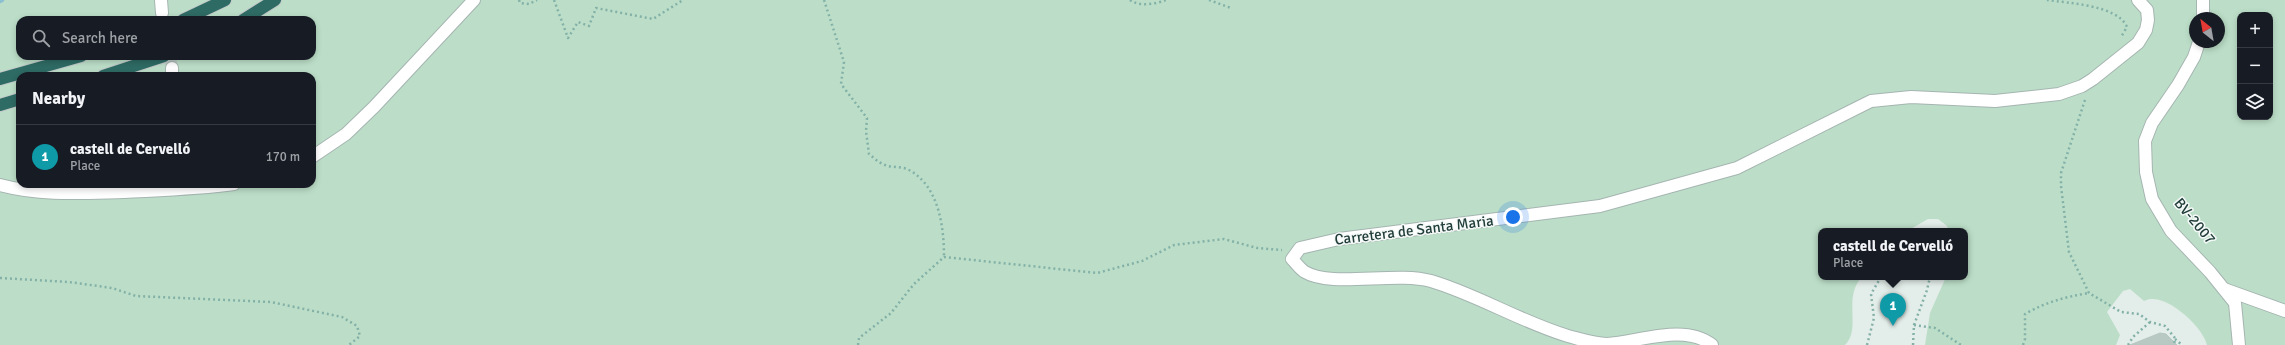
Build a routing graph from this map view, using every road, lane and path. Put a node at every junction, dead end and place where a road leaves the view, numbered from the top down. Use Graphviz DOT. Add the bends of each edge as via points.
graph roads {
  1 [pos="161,0"];
  2 [pos="225,0"];
  3 [pos="275,0"];
  4 [pos="474,0"];
  5 [pos="519,0"];
  6 [pos="537,0"];
  7 [pos="554,0"];
  8 [pos="683,0"];
  9 [pos="824,0"];
  10 [pos="1130,0"];
  11 [pos="1166,0"];
  12 [pos="1209,0"];
  13 [pos="2047,0"];
  14 [pos="2138,0"];
  15 [pos="2203,0"];
  16 [pos="1231,8"];
  17 [pos="2203,12"];
  18 [pos="162,13"];
  19 [pos="191,16"];
  20 [pos="249,16"];
  21 [pos="2120,38"];
  22 [pos="2197,48"];
  23 [pos="67,60"];
  24 [pos="152,60"];
  25 [pos="25,72"];
  26 [pos="115,72"];
  27 [pos="16,74"];
  28 [pos="0,79"];
  29 [pos="2082,86"];
  30 [pos="16,100"];
  31 [pos="0,105"];
  32 [pos="316,154"];
  33 [pos="0,185"];
  34 [pos="112,188"];
  35 [pos="194,188"];
  36 [pos="1297,251"];
  37 [pos="944,257"];
  38 [pos="0,278"];
  39 [pos="1879,280"];
  40 [pos="1929,280"];
  41 [pos="2224,290"];
  42 [pos="2089,293"];
  43 [pos="2285,311"];
  44 [pos="2150,322"];
  45 [pos="1914,325"];
  46 [pos="2175,338"];
  47 [pos="349,345"];
  48 [pos="858,345"];
  49 [pos="1712,345"];
  50 [pos="1867,345"];
  51 [pos="1913,345"];
  52 [pos="1961,345"];
  53 [pos="2023,345"];
  54 [pos="2128,345"];
  55 [pos="2174,345"];
  56 [pos="2182,345"];
  57 [pos="2239,345"];
  1 -- 18 [label="street"];
  2 -- 19 [label="highway"];
  3 -- 20 [label="highway"];
  4 -- 32 [label="street" via="374,107 346,134"];
  5 -- 6 [label="path" via="520,3 529,4"];
  7 -- 8 [label="path" via="568,38 578,22 589,26 596,8 654,20"];
  9 -- 37 [label="path" via="844,62 841,84 867,118 869,154 885,165 908,170 921,180 933,195 944,236"];
  10 -- 11 [label="path" via="1134,3 1156,4"];
  12 -- 16 [label="path"];
  13 -- 21 [label="path" via="2091,6 2112,13 2122,19 2126,27"];
  14 -- 29 [label="street, Carretera de Santa Maria" via="2147,10 2146,30 2127,53"];
  15 -- 17 [label="street"];
  22 -- 41 [label="street, BV-2007" via="2178,85 2152,123 2145,141 2146,172 2152,199 2171,231"];
  23 -- 25 [label="highway"];
  24 -- 26 [label="highway"];
  27 -- 28 [label="highway"];
  29 -- 36 [label="street, Carretera de Santa Maria" via="2059,94 1995,101 1910,97 1871,101 1737,168 1600,206 1339,238"];
  29 -- 42 [label="path" via="2085,99 2061,173 2061,186 2070,252"];
  30 -- 31 [label="highway"];
  33 -- 34 [label="street" via="23,191 56,194"];
  34 -- 35 [label="street"];
  36 -- 37 [label="path" via="1257,248 1224,239 1174,245 1142,261 1097,274"];
  36 -- 49 [label="street" via="1292,259 1305,272 1326,279 1401,277 1430,281 1541,328 1582,340 1604,344 1633,342 1665,335 1684,335 1694,336"];
  37 -- 48 [label="path" via="914,284 892,313 859,338"];
  38 -- 47 [label="path" via="69,282 112,288 136,296 271,302 342,317 357,326 360,336"];
  39 -- 50 [label="path" via="1871,294 1874,318"];
  40 -- 45 [label="path"];
  41 -- 43 [label="street"];
  41 -- 57 [label="street, BV-2007" via="2235,303"];
  42 -- 44 [label="path" via="2121,312 2139,314"];
  42 -- 53 [label="path" via="2043,303 2025,314"];
  44 -- 46 [label="path" via="2165,326"];
  44 -- 54 [label="path"];
  45 -- 51 [label="path"];
  45 -- 52 [label="path" via="1935,328"];
  46 -- 55 [label="path"];
  46 -- 56 [label="path"];
}
